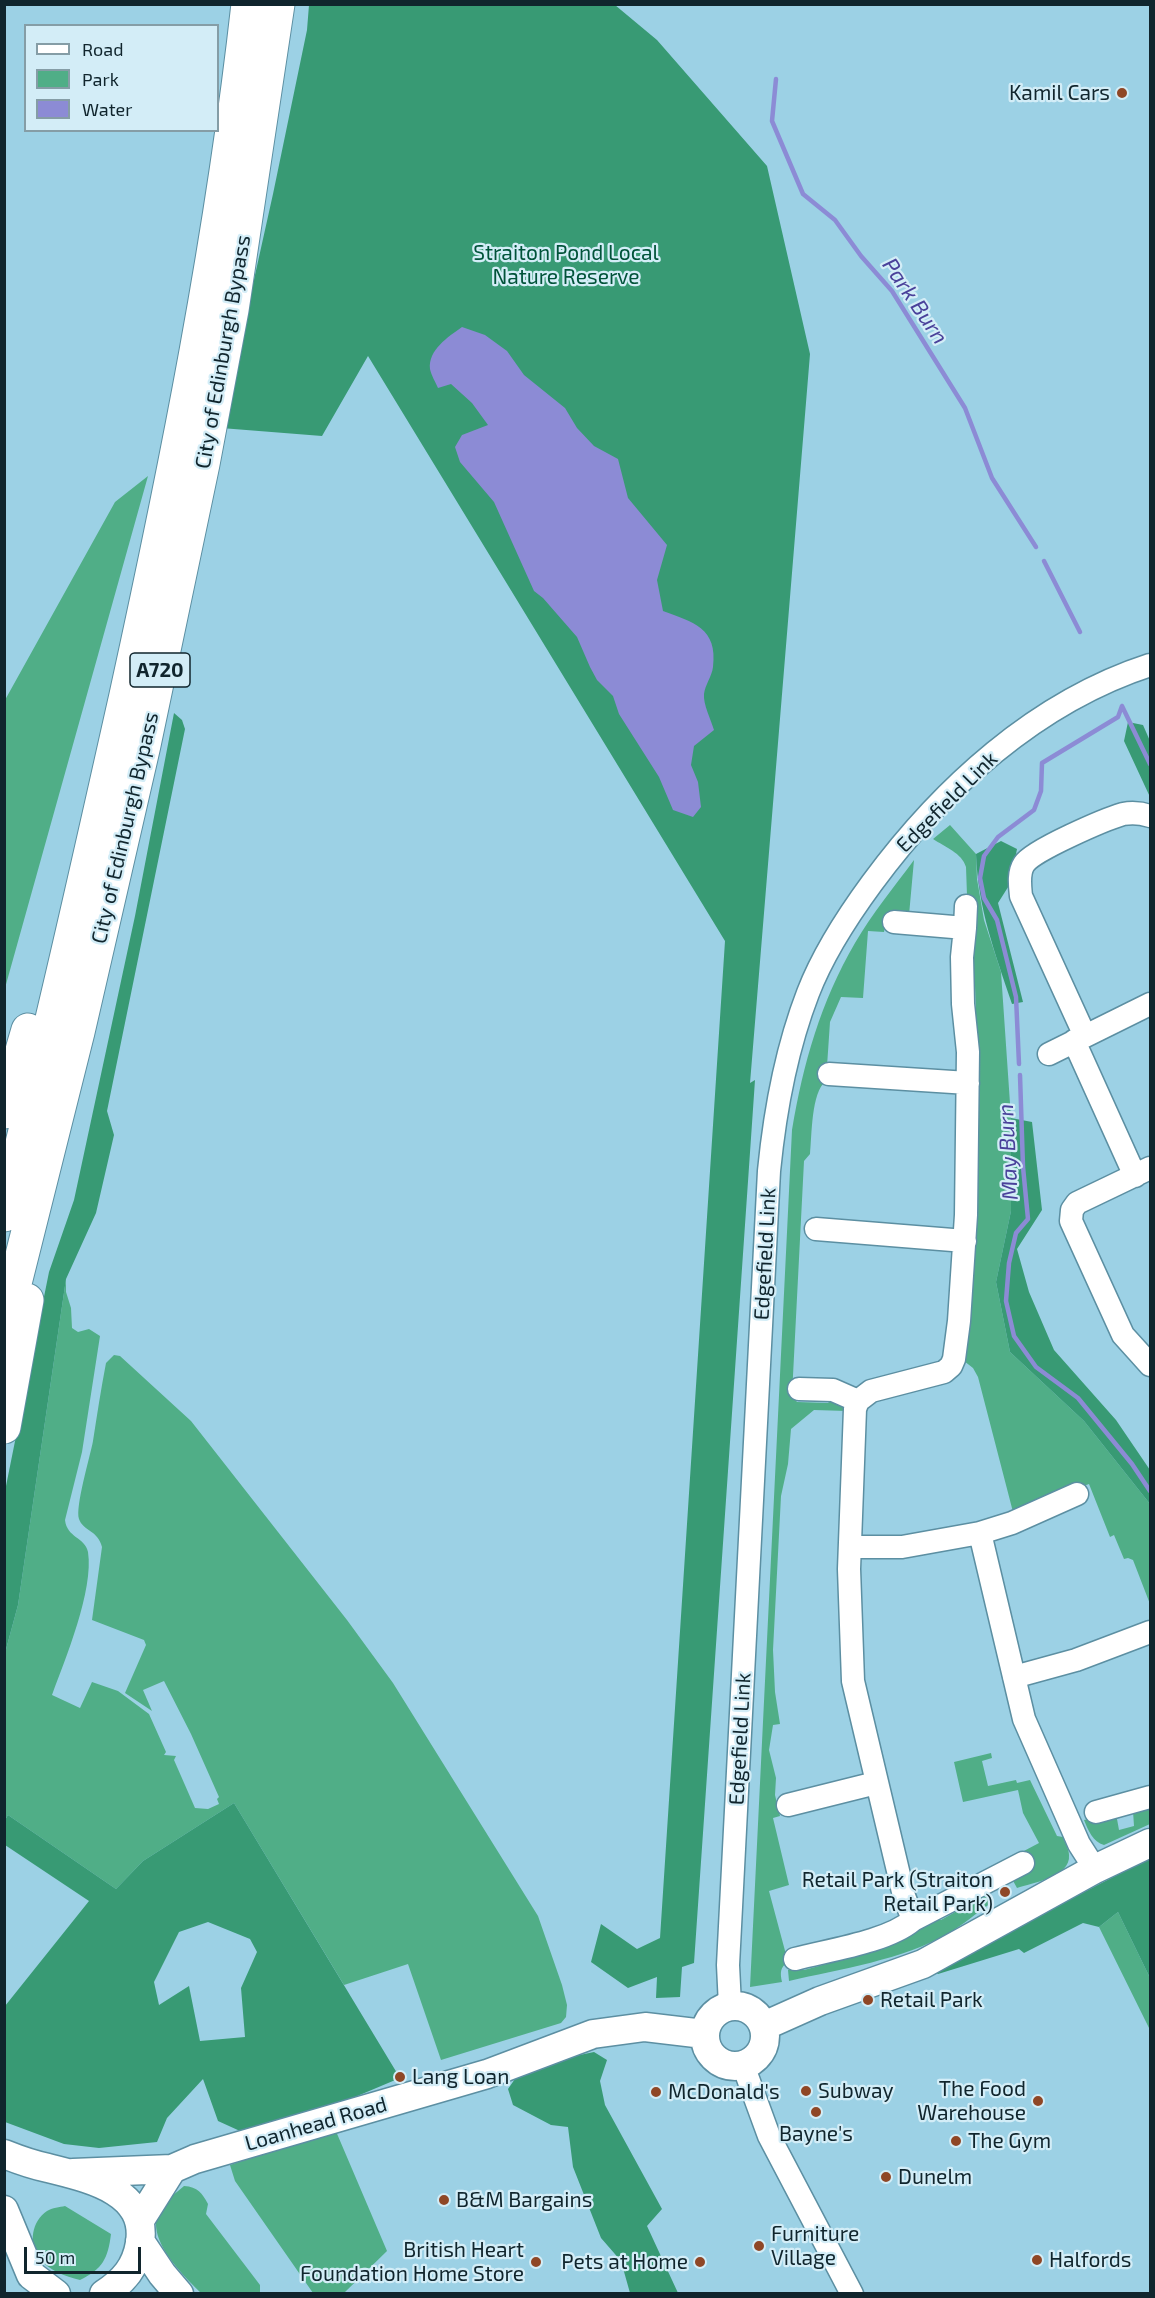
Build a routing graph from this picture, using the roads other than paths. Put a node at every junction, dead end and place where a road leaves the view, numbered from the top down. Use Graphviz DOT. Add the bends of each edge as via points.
graph roads {
  1 [pos="248,4"];
  2 [pos="278,4"];
  3 [pos="143,616"];
  4 [pos="1150,665"];
  5 [pos="1150,816"];
  6 [pos="894,922"];
  7 [pos="1150,1004"];
  8 [pos="1080,1039"];
  9 [pos="1049,1054"];
  10 [pos="829,1074"];
  11 [pos="968,1083"];
  12 [pos="4,1112"];
  13 [pos="53,1139"];
  14 [pos="1143,1172"];
  15 [pos="4,1215"];
  16 [pos="816,1229"];
  17 [pos="965,1241"];
  18 [pos="4,1327"];
  19 [pos="1150,1365"];
  20 [pos="799,1389"];
  21 [pos="858,1401"];
  22 [pos="4,1427"];
  23 [pos="1077,1494"];
  24 [pos="980,1533"];
  25 [pos="850,1547"];
  26 [pos="1150,1632"];
  27 [pos="1014,1677"];
  28 [pos="876,1783"];
  29 [pos="1150,1797"];
  30 [pos="788,1804"];
  31 [pos="1096,1812"];
  32 [pos="1150,1843"];
  33 [pos="1023,1863"];
  34 [pos="1095,1869"];
  35 [pos="913,1920"];
  36 [pos="795,1959"];
  37 [pos="730,2006"];
  38 [pos="764,2026"];
  39 [pos="704,2034"];
  40 [pos="743,2066"];
  41 [pos="4,2154"];
  42 [pos="172,2169"];
  43 [pos="73,2173"];
  44 [pos="4,2210"];
  45 [pos="140,2231"];
  46 [pos="56,2294"];
  47 [pos="104,2294"];
  48 [pos="179,2294"];
  49 [pos="852,2294"];
  1 -- 3 [label="highway, City of Edinburgh Bypass / A720" via="202,319"];
  2 -- 13 [label="highway, City of Edinburgh Bypass / A720" via="232,310 203,464"];
  3 -- 12 [label="highway"];
  3 -- 15 [label="highway, City of Edinburgh Bypass / A720" via="64,970"];
  4 -- 37 [label="street, Edgefield Link" via="1075,698 1029,726 947,796 889,860 850,914 821,965 799,1017 779,1092 769,1171 728,1965"];
  5 -- 8 [label="street" via="1138,812 1121,815 1039,850 1024,864 1019,879 1021,896"];
  6 -- 11 [label="street" via="966,917 962,957"];
  7 -- 8 [label="street"];
  8 -- 9 [label="street"];
  8 -- 14 [label="street"];
  10 -- 11 [label="street"];
  11 -- 17 [label="street"];
  13 -- 18 [label="highway, City of Edinburgh Bypass / A720"];
  13 -- 22 [label="highway"];
  14 -- 19 [label="street" via="1077,1203 1071,1221 1123,1335"];
  16 -- 17 [label="street"];
  17 -- 21 [label="street" via="957,1349 951,1366 944,1372 871,1391"];
  20 -- 21 [label="street" via="833,1390"];
  21 -- 25 [label="street"];
  23 -- 24 [label="street"];
  24 -- 25 [label="street" via="902,1547"];
  24 -- 27 [label="street"];
  25 -- 28 [label="street" via="853,1681"];
  26 -- 27 [label="street" via="1077,1660"];
  27 -- 34 [label="street" via="1030,1736 1079,1844"];
  28 -- 30 [label="street"];
  28 -- 35 [label="street"];
  29 -- 31 [label="street" via="1125,1811"];
  32 -- 34 [label="main road"];
  33 -- 35 [label="street"];
  34 -- 38 [label="main road" via="924,1964 820,2001"];
  35 -- 36 [label="street" via="886,1935"];
  37 -- 38 [label="main road" via="751,2010"];
  37 -- 39 [label="main road" via="712,2015"];
  38 -- 40 [label="main road" via="762,2050"];
  39 -- 40 [label="main road" via="715,2060 724,2065"];
  39 -- 42 [label="main road, Loanhead Road" via="645,2026 593,2034 487,2074"];
  40 -- 49 [label="street" via="769,2136"];
  41 -- 43 [label="main road"];
  42 -- 43 [label="main road, Loanhead Road"];
  42 -- 45 [label="main road"];
  43 -- 45 [label="main road" via="128,2200"];
  44 -- 46 [label="main road" via="31,2275"];
  45 -- 47 [label="main road" via="131,2270"];
  45 -- 48 [label="main road" via="162,2274"];
}
